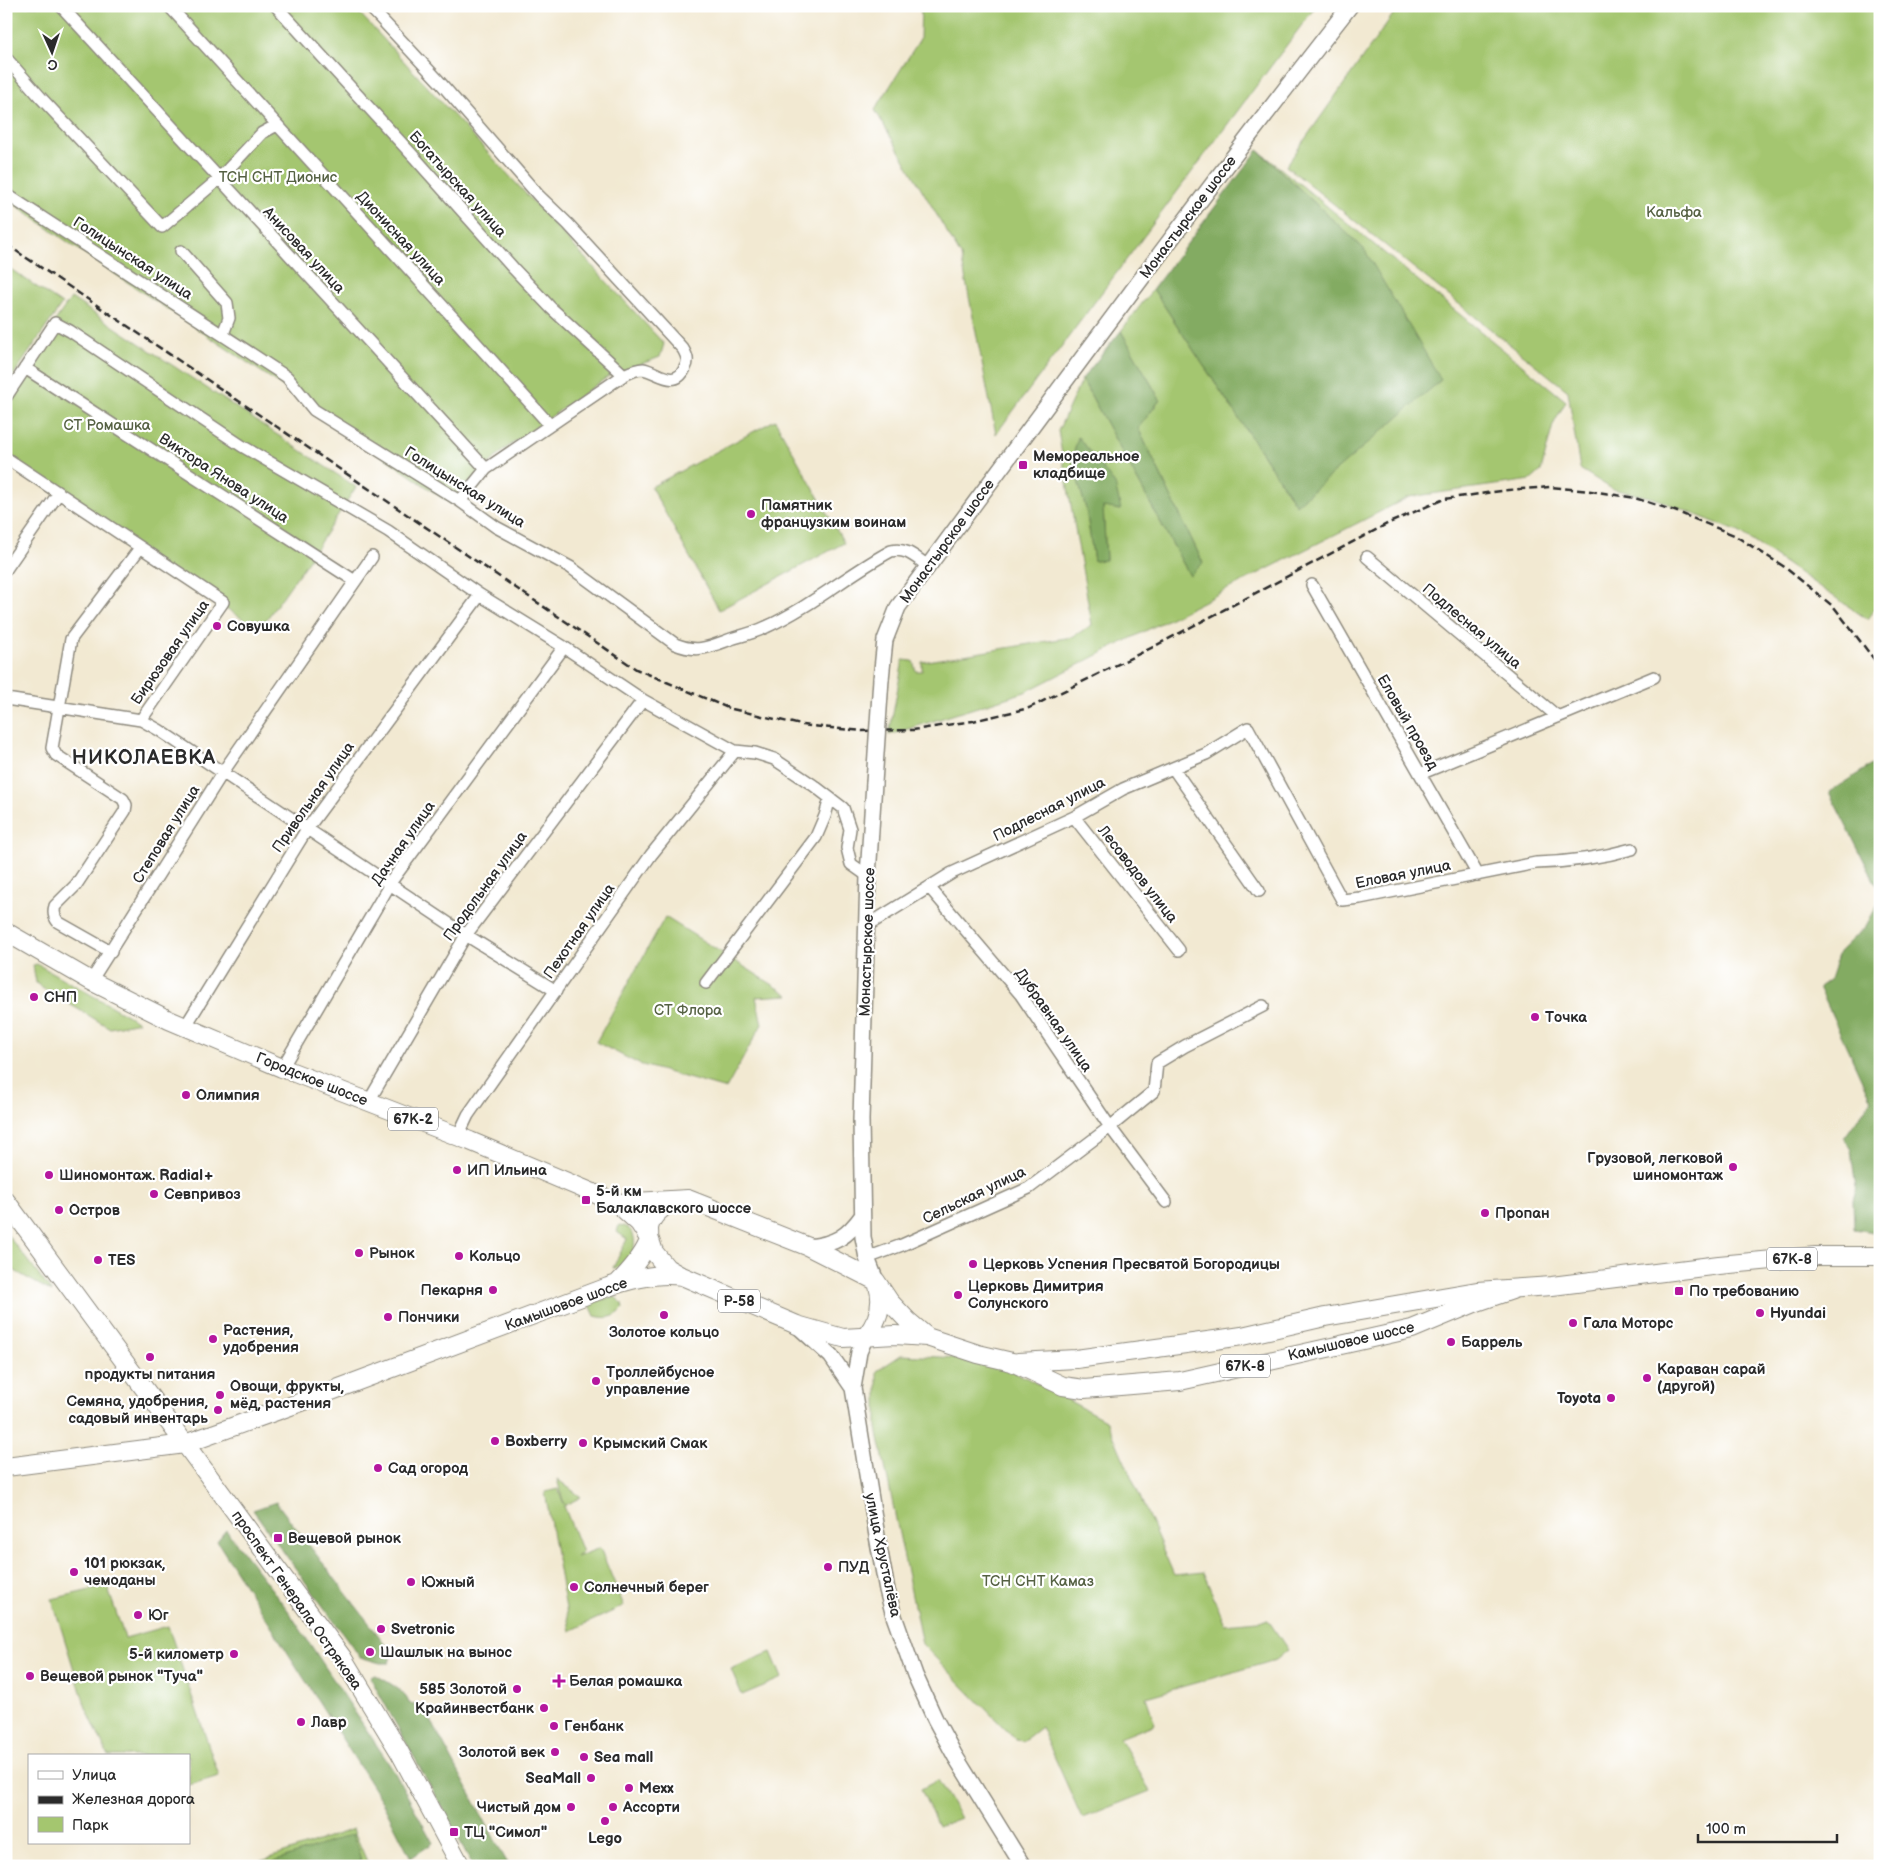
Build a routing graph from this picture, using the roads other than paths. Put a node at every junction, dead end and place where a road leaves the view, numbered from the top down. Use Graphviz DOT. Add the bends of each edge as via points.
graph roads {
  1 [pos="61,6"];
  2 [pos="170,6"];
  3 [pos="276,6"];
  4 [pos="369,6"];
  5 [pos="1350,6"];
  6 [pos="6,58"];
  7 [pos="277,125"];
  8 [pos="219,179"];
  9 [pos="6,194"];
  10 [pos="181,250"];
  11 [pos="223,334"];
  12 [pos="25,368"];
  13 [pos="624,375"];
  14 [pos="8,392"];
  15 [pos="549,424"];
  16 [pos="6,458"];
  17 [pos="486,469"];
  18 [pos="58,494"];
  19 [pos="460,501"];
  20 [pos="140,548"];
  21 [pos="372,557"];
  22 [pos="1367,557"];
  23 [pos="928,566"];
  24 [pos="6,569"];
  25 [pos="356,581"];
  26 [pos="1312,585"];
  27 [pos="480,595"];
  28 [pos="564,647"];
  29 [pos="1654,677"];
  30 [pos="6,699"];
  31 [pos="643,700"];
  32 [pos="60,708"];
  33 [pos="1558,717"];
  34 [pos="141,720"];
  35 [pos="1248,728"];
  36 [pos="735,751"];
  37 [pos="1173,768"];
  38 [pos="223,772"];
  39 [pos="1420,774"];
  40 [pos="830,798"];
  41 [pos="1074,817"];
  42 [pos="306,829"];
  43 [pos="1632,849"];
  44 [pos="1478,875"];
  45 [pos="868,876"];
  46 [pos="390,885"];
  47 [pos="929,887"];
  48 [pos="1259,891"];
  49 [pos="868,925"];
  50 [pos="6,932"];
  51 [pos="466,934"];
  52 [pos="1179,950"];
  53 [pos="111,952"];
  54 [pos="91,980"];
  55 [pos="706,984"];
  56 [pos="556,991"];
  57 [pos="1263,1006"];
  58 [pos="185,1027"];
  59 [pos="282,1068"];
  60 [pos="369,1101"];
  61 [pos="1110,1127"];
  62 [pos="458,1136"];
  63 [pos="680,1199"];
  64 [pos="6,1201"];
  65 [pos="1166,1202"];
  66 [pos="617,1203"];
  67 [pos="862,1216"];
  68 [pos="650,1240"];
  69 [pos="809,1247"];
  70 [pos="1880,1256"];
  71 [pos="867,1258"];
  72 [pos="682,1276"];
  73 [pos="876,1281"];
  74 [pos="617,1284"];
  75 [pos="1512,1290"];
  76 [pos="798,1325"];
  77 [pos="866,1336"];
  78 [pos="927,1337"];
  79 [pos="1012,1362"];
  80 [pos="853,1388"];
  81 [pos="185,1444"];
  82 [pos="8,1467"];
  83 [pos="461,1866"];
  84 [pos="1023,1866"];
  1 -- 8 [label="street, Анисовая улица"];
  2 -- 7 [label="street, Дионисная улица"];
  3 -- 13 [label="street, Богатырская улица" via="514,269 557,314"];
  4 -- 13 [label="street" via="686,355 686,367 672,379 643,369"];
  5 -- 23 [label="main road, Монастырское шоссе" via="1131,292"];
  6 -- 8 [label="street" via="162,227"];
  7 -- 8 [label="street" via="262,133"];
  7 -- 15 [label="street, Дионисная улица"];
  8 -- 17 [label="street, Анисовая улица"];
  9 -- 11 [label="street, Голицынская улица"];
  10 -- 11 [label="street" via="227,303 229,318"];
  11 -- 19 [label="street, Голицынская улица" via="287,376 314,410"];
  12 -- 14 [label="street"];
  12 -- 25 [label="street, Виктора Янова улица"];
  12 -- 27 [label="street" via="55,322 242,446 388,531"];
  13 -- 15 [label="street"];
  15 -- 17 [label="street"];
  16 -- 18 [label="street"];
  17 -- 19 [label="street"];
  18 -- 20 [label="street"];
  18 -- 24 [label="street"];
  19 -- 23 [label="street, Голицынская улица" via="496,527 570,567 675,644 698,650 766,627 891,551 907,552"];
  20 -- 32 [label="street" via="71,639"];
  20 -- 34 [label="street, Бирюзовая улица" via="223,602"];
  21 -- 25 [label="street, Степовая улица"];
  22 -- 33 [label="street, Подлесная улица"];
  23 -- 45 [label="main road, Монастырское шоссе, bridge" via="898,607 885,640"];
  25 -- 38 [label="street, Степовая улица"];
  26 -- 39 [label="street, Еловый проезд"];
  27 -- 28 [label="street"];
  27 -- 42 [label="street, Привольная улица"];
  28 -- 31 [label="street"];
  28 -- 46 [label="street, Дачная улица"];
  29 -- 33 [label="street"];
  30 -- 32 [label="street"];
  31 -- 36 [label="street"];
  31 -- 51 [label="street, Продольная улица"];
  32 -- 34 [label="street"];
  32 -- 53 [label="street" via="52,745 54,753 122,799 126,805 125,812 76,885 55,906 55,919"];
  33 -- 39 [label="street"];
  34 -- 38 [label="street"];
  35 -- 37 [label="street, Подлесная улица" via="1206,754"];
  35 -- 44 [label="street, Еловая улица" via="1342,900"];
  36 -- 40 [label="street" via="774,759"];
  36 -- 56 [label="street, Пехотная улица" via="651,855"];
  37 -- 41 [label="street, Подлесная улица" via="1123,789"];
  37 -- 48 [label="street"];
  38 -- 42 [label="street"];
  38 -- 53 [label="street, Степовая улица"];
  39 -- 44 [label="street, Еловый проезд"];
  40 -- 45 [label="street" via="843,808 850,829 847,848 851,864"];
  40 -- 55 [label="street" via="816,837"];
  41 -- 47 [label="street, Подлесная улица" via="952,873"];
  41 -- 52 [label="street, Лесоводов улица"];
  42 -- 46 [label="street"];
  42 -- 58 [label="street, Привольная улица"];
  43 -- 44 [label="street, Еловая улица" via="1603,857 1536,863"];
  45 -- 49 [label="main road, Монастырское шоссе"];
  46 -- 51 [label="street"];
  46 -- 59 [label="street, Дачная улица"];
  47 -- 49 [label="street, Подлесная улица"];
  47 -- 61 [label="street, Дубравная улица" via="1021,995"];
  49 -- 67 [label="main road, Монастырское шоссе" via="861,1120"];
  50 -- 54 [label="main road, Городское шоссе / 67К-2"];
  51 -- 56 [label="street"];
  51 -- 60 [label="street, Продольная улица"];
  53 -- 54 [label="street, Степовая улица"];
  54 -- 58 [label="main road, Городское шоссе / 67К-2"];
  56 -- 62 [label="street, Пехотная улица" via="468,1115"];
  57 -- 61 [label="street, Сельская улица" via="1158,1063 1154,1091"];
  58 -- 59 [label="main road, Городское шоссе / 67К-2"];
  59 -- 60 [label="main road, Городское шоссе / 67К-2"];
  60 -- 62 [label="main road, Городское шоссе / 67К-2"];
  61 -- 65 [label="street, Дубравная улица"];
  61 -- 71 [label="street, Сельская улица" via="1028,1188"];
  62 -- 66 [label="main road, Городское шоссе / 67К-2"];
  63 -- 66 [label="main road"];
  63 -- 68 [label="main road" via="660,1209 653,1217 649,1227"];
  63 -- 69 [label="main road" via="688,1199"];
  64 -- 81 [label="main road, проспект Генерала Острякова"];
  66 -- 68 [label="main road, Городское шоссе / Р-58"];
  67 -- 69 [label="main road" via="840,1239"];
  67 -- 71 [label="main road, Монастырское шоссе"];
  68 -- 72 [label="main road, Городское шоссе / Р-58" via="654,1252 667,1268"];
  68 -- 74 [label="main road"];
  69 -- 73 [label="main road"];
  70 -- 75 [label="main road, Камышовое шоссе / 67К-8" via="1816,1256"];
  71 -- 73 [label="main road, Монастырское шоссе"];
  72 -- 74 [label="main road, Камышовое шоссе" via="653,1276"];
  72 -- 76 [label="main road, Камышовое шоссе / Р-58"];
  73 -- 77 [label="main road, Монастырское шоссе" via="880,1292 878,1316"];
  73 -- 78 [label="main road, 67К-8" via="890,1302"];
  74 -- 81 [label="main road, Камышовое шоссе"];
  75 -- 79 [label="main road, Камышовое шоссе / 67К-8" via="1477,1291 1410,1302 1215,1340 1076,1359"];
  75 -- 79 [label="main road, Камышовое шоссе / 67К-8" via="1412,1329 1180,1381 1084,1389 1063,1386"];
  76 -- 77 [label="main road, Камышовое шоссе / Р-58" via="843,1338"];
  76 -- 80 [label="main road" via="831,1356"];
  77 -- 78 [label="main road, Камышовое шоссе / 67К-8"];
  77 -- 80 [label="main road, улица Хрусталёва" via="859,1352"];
  78 -- 79 [label="main road, Камышовое шоссе / 67К-8"];
  80 -- 84 [label="main road, улица Хрусталёва" via="887,1590 909,1658 951,1749"];
  81 -- 82 [label="main road, Камышовое шоссе"];
  81 -- 83 [label="main road, проспект Генерала Острякова" via="342,1658"];
}
